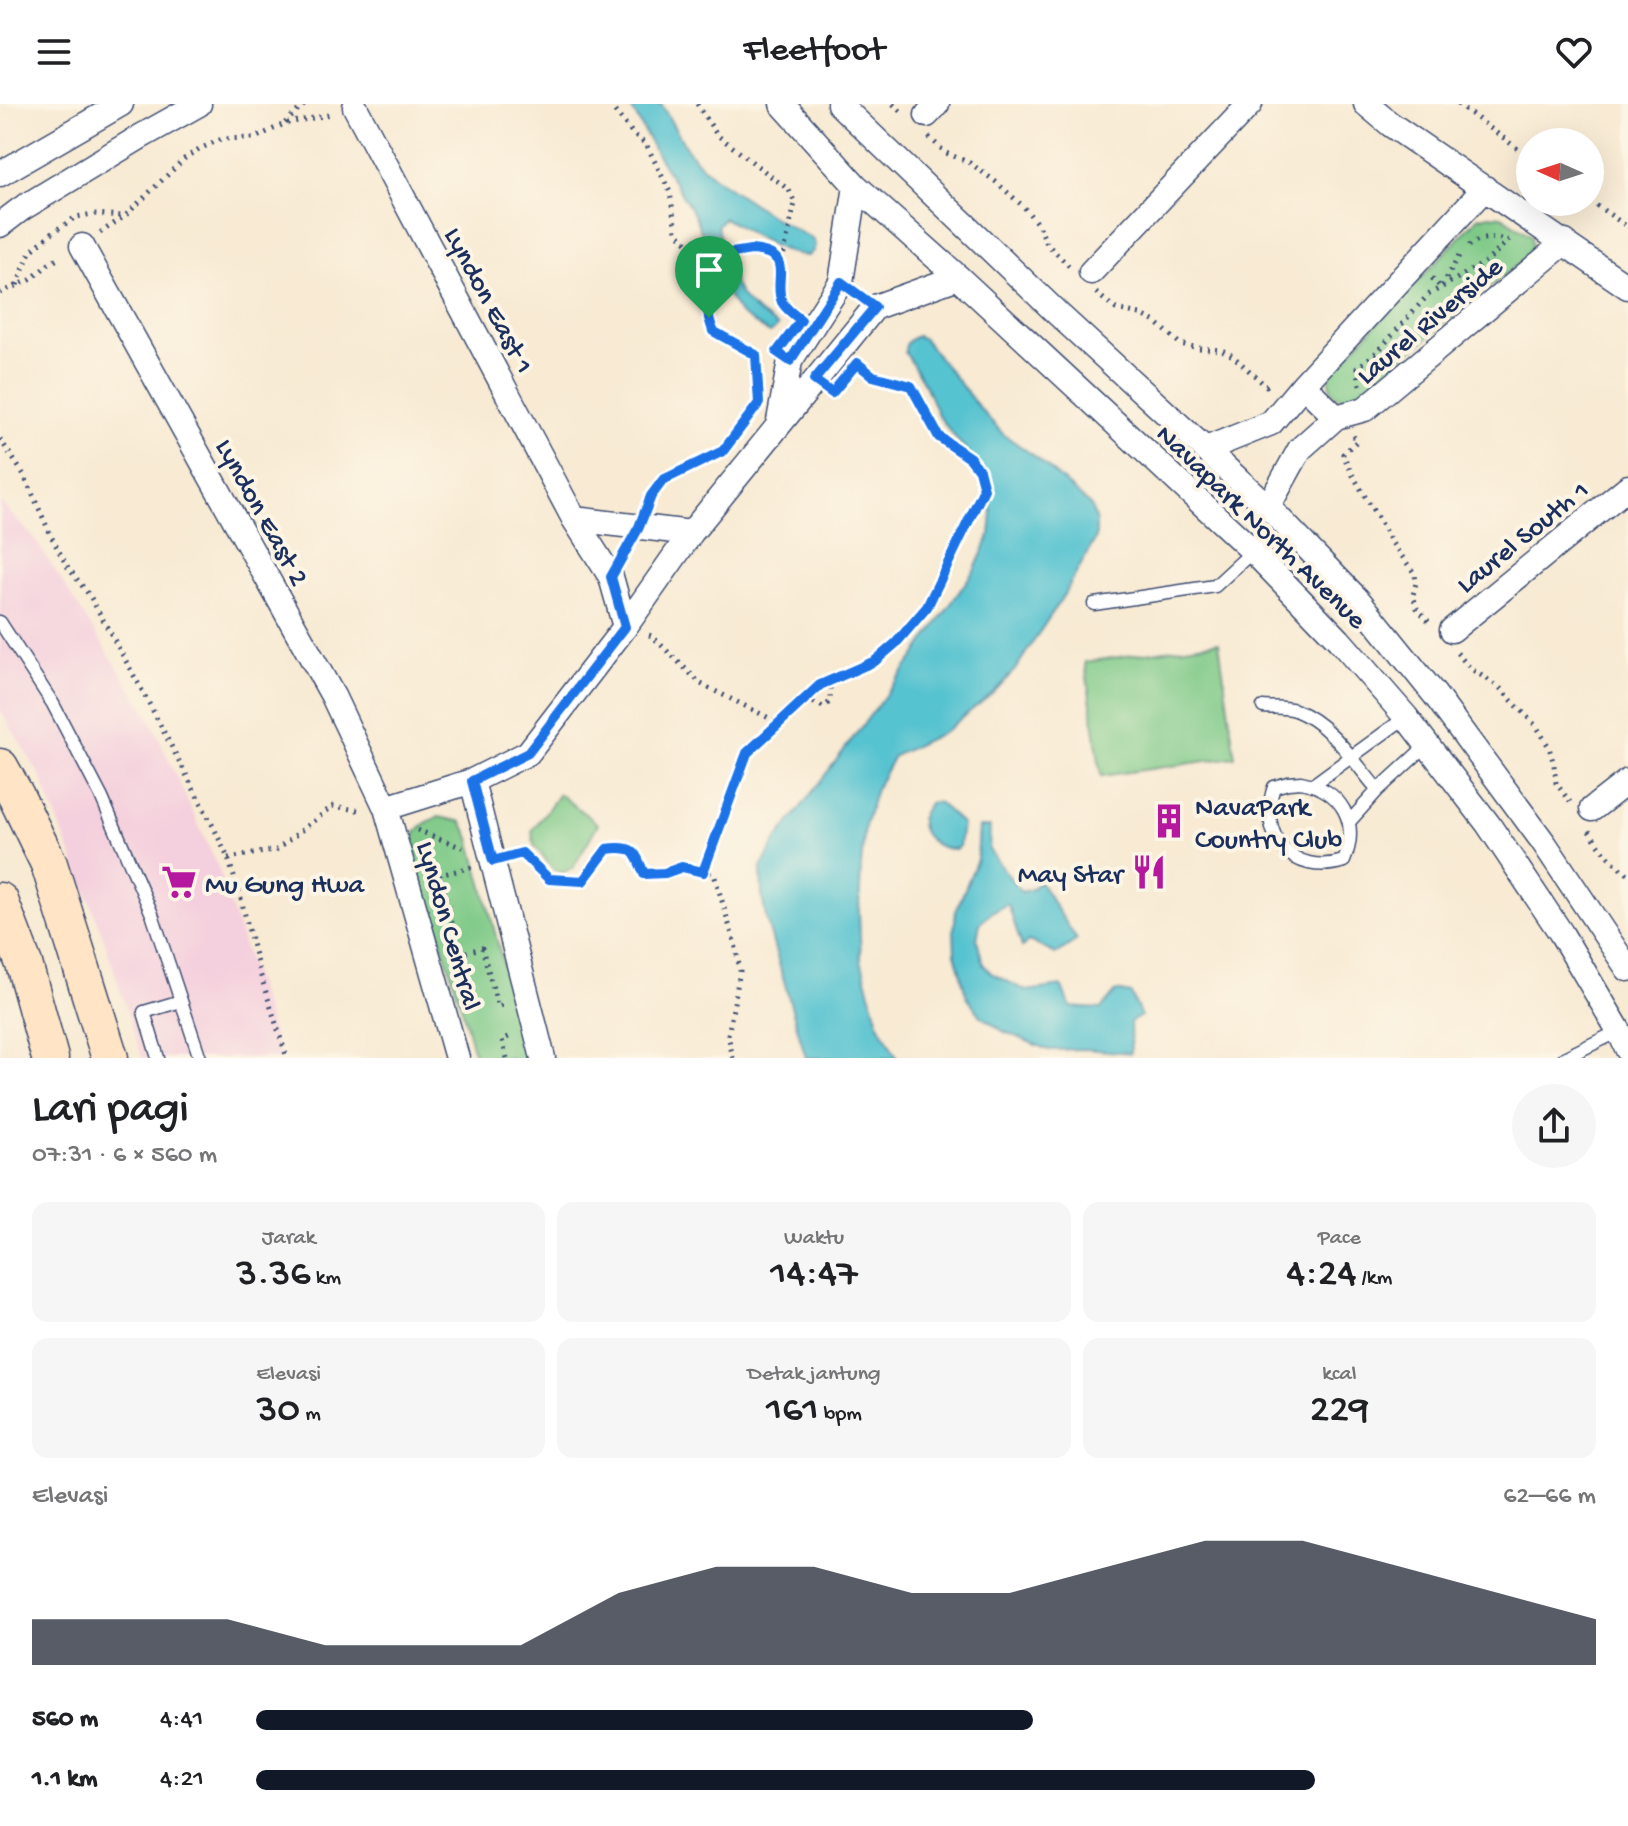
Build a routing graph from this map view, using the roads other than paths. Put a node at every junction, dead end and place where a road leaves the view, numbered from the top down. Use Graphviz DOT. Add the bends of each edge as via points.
graph roads {
  1 [pos="121,104"];
  2 [pos="199,104"];
  3 [pos="782,104"];
  4 [pos="839,104"];
  5 [pos="1250,104"];
  6 [pos="1366,104"];
  7 [pos="355,107"];
  8 [pos="0,174"];
  9 [pos="856,186"];
  10 [pos="1485,188"];
  11 [pos="0,225"];
  12 [pos="1565,242"];
  13 [pos="82,246"];
  14 [pos="1091,272"];
  15 [pos="958,277"];
  16 [pos="841,282"];
  17 [pos="1628,287"];
  18 [pos="875,307"];
  19 [pos="1303,385"];
  20 [pos="1336,417"];
  21 [pos="779,423"];
  22 [pos="1206,449"];
  23 [pos="1628,487"];
  24 [pos="1268,507"];
  25 [pos="574,519"];
  26 [pos="691,533"];
  27 [pos="1253,551"];
  28 [pos="1094,604"];
  29 [pos="0,622"];
  30 [pos="625,627"];
  31 [pos="1452,630"];
  32 [pos="1435,695"];
  33 [pos="1263,707"];
  34 [pos="1406,717"];
  35 [pos="1428,744"];
  36 [pos="1351,759"];
  37 [pos="0,767"];
  38 [pos="472,781"];
  39 [pos="1628,781"];
  40 [pos="1314,784"];
  41 [pos="1378,790"];
  42 [pos="1592,809"];
  43 [pos="388,814"];
  44 [pos="1349,822"];
  45 [pos="0,901"];
  46 [pos="1628,969"];
  47 [pos="181,1001"];
  48 [pos="1623,1040"];
  49 [pos="50,1058"];
  50 [pos="110,1058"];
  51 [pos="158,1058"];
  52 [pos="200,1058"];
  53 [pos="457,1058"];
  54 [pos="543,1058"];
  55 [pos="1564,1058"];
  1 -- 8 [label="street"];
  2 -- 11 [label="street"];
  3 -- 9 [label="street, Navapark North Avenue"];
  4 -- 22 [label="street"];
  5 -- 14 [label="street"];
  6 -- 10 [label="street"];
  7 -- 25 [label="street, Lyndon East 1"];
  9 -- 15 [label="street, Navapark North Avenue"];
  9 -- 16 [label="street"];
  10 -- 12 [label="street"];
  10 -- 19 [label="street, Laurel Riverside"];
  12 -- 17 [label="street"];
  12 -- 20 [label="street, Laurel Riverside" via="1365,409"];
  13 -- 43 [label="street, Lyndon East 2" via="333,696"];
  15 -- 18 [label="street"];
  15 -- 27 [label="street, Navapark North Avenue"];
  16 -- 18 [label="street"];
  16 -- 21 [label="street" via="790,361"];
  18 -- 21 [label="street"];
  19 -- 20 [label="street"];
  19 -- 22 [label="street, Laurel Riverside" via="1271,423"];
  20 -- 24 [label="street, Laurel Riverside" via="1300,449"];
  21 -- 26 [label="street"];
  22 -- 24 [label="street"];
  23 -- 31 [label="street, Laurel South 1"];
  24 -- 32 [label="street" via="1359,601"];
  25 -- 26 [label="street"];
  25 -- 30 [label="street, Lyndon East 1" via="611,577"];
  26 -- 30 [label="street"];
  27 -- 28 [label="lane" via="1215,586"];
  27 -- 34 [label="street, Navapark North Avenue"];
  29 -- 47 [label="lane" via="53,704 102,798 152,914"];
  30 -- 38 [label="street" via="528,753"];
  32 -- 34 [label="street"];
  32 -- 46 [label="street"];
  33 -- 36 [label="lane" via="1293,709 1312,719 1335,736"];
  34 -- 35 [label="street, Navapark North Avenue"];
  34 -- 36 [label="lane"];
  35 -- 41 [label="lane"];
  35 -- 48 [label="street, Navapark North Avenue" via="1561,933"];
  36 -- 40 [label="lane"];
  36 -- 41 [label="lane"];
  37 -- 50 [label="main road" via="49,864"];
  38 -- 43 [label="street"];
  38 -- 54 [label="street"];
  39 -- 42 [label="street"];
  40 -- 44 [label="lane" via="1336,799"];
  40 -- 44 [label="lane" via="1274,787 1269,811 1274,835 1289,854 1322,866 1344,861"];
  41 -- 44 [label="lane"];
  43 -- 53 [label="street, Lyndon Central"];
  45 -- 49 [label="main road"];
  47 -- 51 [label="lane" via="144,1012"];
  47 -- 52 [label="lane"];
  48 -- 55 [label="lane"];
}
